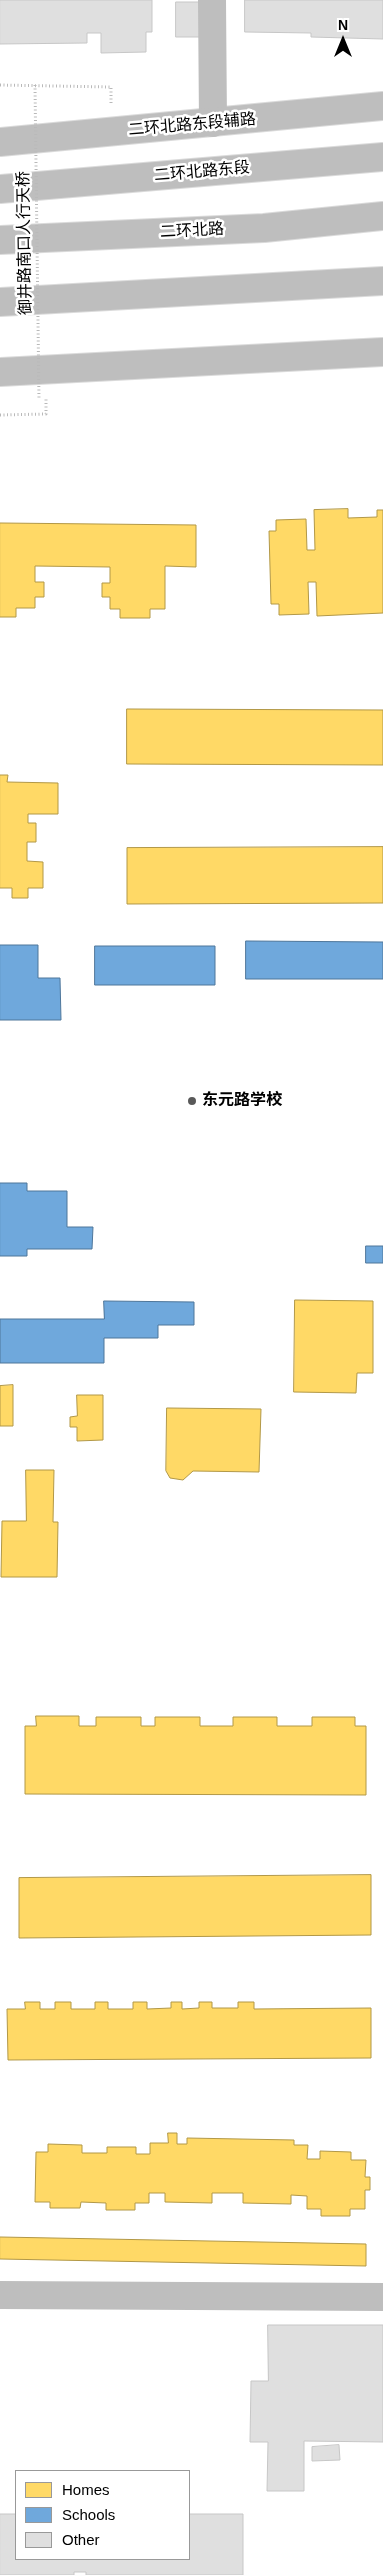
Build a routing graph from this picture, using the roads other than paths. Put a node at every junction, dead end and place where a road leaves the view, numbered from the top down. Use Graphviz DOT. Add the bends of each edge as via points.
graph roads {
  1 [pos="212,0"];
  2 [pos="383,106"];
  3 [pos="213,123"];
  4 [pos="0,142"];
  5 [pos="383,157"];
  6 [pos="7,189"];
  7 [pos="383,216"];
  8 [pos="0,240"];
  9 [pos="379,282"];
  10 [pos="0,302"];
  11 [pos="383,352"];
  12 [pos="0,372"];
  13 [pos="0,2295"];
  14 [pos="383,2297"];
  1 -- 3 [label="main road"];
  2 -- 3 [label="main road, 二环北路东段辅路"];
  3 -- 4 [label="main road, 二环北路东段辅路"];
  5 -- 6 [label="main road, 二环北路东段"];
  7 -- 8 [label="main road, 二环北路" via="264,228"];
  9 -- 10 [label="main road"];
  11 -- 12 [label="main road"];
  13 -- 14 [label="main road"];
}
